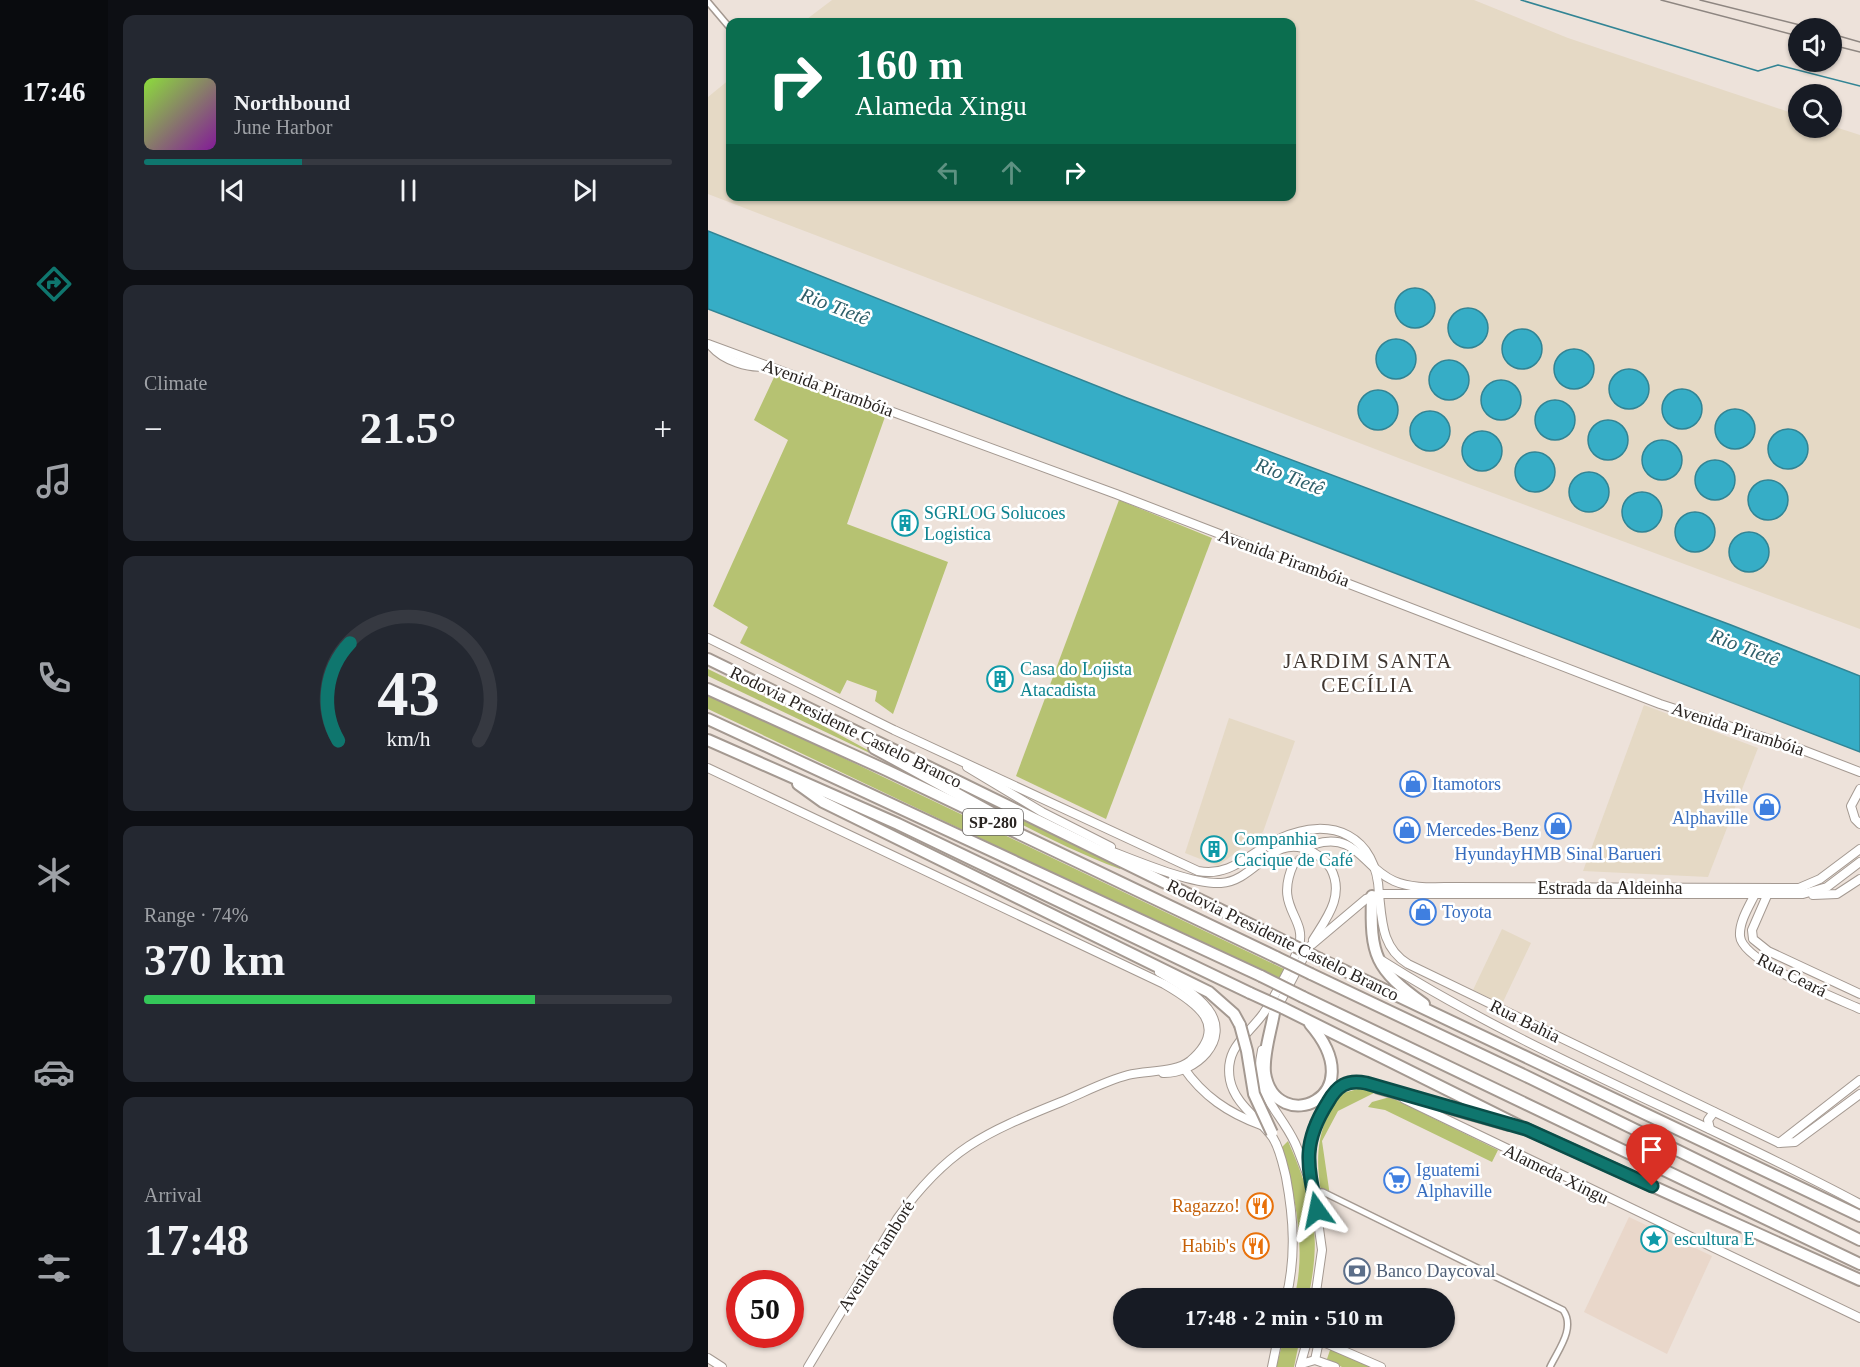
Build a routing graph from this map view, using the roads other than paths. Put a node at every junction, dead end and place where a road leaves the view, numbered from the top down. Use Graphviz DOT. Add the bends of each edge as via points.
graph roads {
  1 [pos="708,2"];
  2 [pos="726,23"];
  3 [pos="709,344"];
  4 [pos="708,638"];
  5 [pos="708,659"];
  6 [pos="708,664"];
  7 [pos="708,689"];
  8 [pos="708,718"];
  9 [pos="708,740"];
  10 [pos="943,752"];
  11 [pos="708,768"];
  12 [pos="1860,772"];
  13 [pos="792,778"];
  14 [pos="1860,789"];
  15 [pos="1042,823"];
  16 [pos="1860,824"];
  17 [pos="1315,844"];
  18 [pos="1860,849"];
  19 [pos="1138,861"];
  20 [pos="1860,862"];
  21 [pos="1294,863"];
  22 [pos="1086,867"];
  23 [pos="1376,871"];
  24 [pos="1860,879"];
  25 [pos="1401,884"];
  26 [pos="1757,891"];
  27 [pos="1768,892"];
  28 [pos="1396,894"];
  29 [pos="1803,894"];
  30 [pos="1375,895"];
  31 [pos="1309,947"];
  32 [pos="1375,953"];
  33 [pos="1140,959"];
  34 [pos="1829,980"];
  35 [pos="1823,991"];
  36 [pos="1860,994"];
  37 [pos="1860,1009"];
  38 [pos="1274,1013"];
  39 [pos="1302,1018"];
  40 [pos="1448,1022"];
  41 [pos="1184,1068"];
  42 [pos="1860,1080"];
  43 [pos="1379,1088"];
  44 [pos="1860,1094"];
  45 [pos="1714,1112"];
  46 [pos="1262,1125"];
  47 [pos="1526,1129"];
  48 [pos="1710,1129"];
  49 [pos="1788,1134"];
  50 [pos="1273,1136"];
  51 [pos="1795,1142"];
  52 [pos="1779,1143"];
  53 [pos="1311,1182"];
  54 [pos="1313,1191"];
  55 [pos="1860,1204"];
  56 [pos="1860,1216"];
  57 [pos="1860,1240"];
  58 [pos="1860,1264"];
  59 [pos="1860,1281"];
  60 [pos="1288,1288"];
  61 [pos="1317,1288"];
  62 [pos="1860,1318"];
  63 [pos="1276,1348"];
  64 [pos="1305,1348"];
  65 [pos="1316,1348"];
  66 [pos="1336,1348"];
  67 [pos="708,1358"];
  68 [pos="1315,1360"];
  69 [pos="1301,1365"];
  70 [pos="722,1367"];
  71 [pos="808,1367"];
  72 [pos="1272,1367"];
  73 [pos="1335,1367"];
  74 [pos="1380,1367"];
  75 [pos="1550,1367"];
  1 -- 2 [label="street"];
  3 -- 12 [label="main road, Avenida Pirambóia" via="719,354 756,368 768,366 1361,587 1660,704"];
  4 -- 10 [label="main road"];
  5 -- 15 [label="highway, Rodovia Presidente Castelo Branco"];
  6 -- 22 [label="highway" via="886,754"];
  7 -- 22 [label="highway, Rodovia Presidente Castelo Branco / SP-280"];
  8 -- 58 [label="highway, SP-280, bridge" via="1261,976"];
  9 -- 13 [label="highway"];
  10 -- 19 [label="main road" via="992,784"];
  10 -- 23 [label="main road" via="1198,871 1223,871 1282,837 1316,830 1340,832 1356,839 1367,849"];
  11 -- 41 [label="main road" via="1185,996 1207,1017 1210,1032 1204,1046"];
  13 -- 33 [label="highway" via="823,802"];
  13 -- 39 [label="highway, bridge" via="898,824"];
  14 -- 16 [label="main road" via="1851,806"];
  15 -- 19 [label="main road"];
  15 -- 40 [label="highway, Rodovia Presidente Castelo Branco, bridge"];
  17 -- 23 [label="main road, Estrada da Aldeinha" via="1333,840 1349,846"];
  18 -- 27 [label="main road, Estrada da Aldeinha" via="1808,886"];
  19 -- 31 [label="main road" via="1221,883 1237,878 1275,851 1290,846 1308,850 1331,869 1336,889 1333,908"];
  20 -- 29 [label="main road, Estrada da Aldeinha" via="1821,890"];
  21 -- 46 [label="main road" via="1286,891 1299,930 1299,947 1265,1012 1239,1040 1230,1067 1236,1094"];
  22 -- 57 [label="highway, Rodovia Presidente Castelo Branco / SP-280, bridge"];
  23 -- 25 [label="main road, Estrada da Aldeinha"];
  23 -- 30 [label="main road, Rua Bahia"];
  24 -- 29 [label="main road" via="1837,894"];
  25 -- 26 [label="main road, Estrada da Aldeinha"];
  25 -- 28 [label="main road"];
  26 -- 27 [label="main road, Estrada da Aldeinha"];
  26 -- 28 [label="main road, Estrada da Aldeinha"];
  26 -- 35 [label="main road, Rua Ceará" via="1741,926 1745,948 1765,963"];
  27 -- 29 [label="main road, Estrada da Aldeinha"];
  27 -- 34 [label="main road, Rua Ceará" via="1752,930 1753,939 1768,951"];
  28 -- 30 [label="main road, Estrada da Aldeinha"];
  30 -- 31 [label="main road"];
  30 -- 32 [label="highway"];
  30 -- 45 [label="main road, Rua Bahia" via="1386,939 1399,959"];
  31 -- 38 [label="main road"];
  32 -- 40 [label="highway" via="1380,966 1395,983"];
  32 -- 48 [label="main road" via="1486,1022"];
  33 -- 41 [label="main road" via="1192,994 1214,1021 1215,1033 1209,1050 1196,1064"];
  33 -- 50 [label="highway, bridge" via="1209,992 1234,1014 1245,1041 1254,1095"];
  34 -- 35 [label="main road"];
  34 -- 36 [label="main road, Rua Ceará"];
  35 -- 37 [label="main road, Rua Ceará"];
  38 -- 39 [label="highway" via="1265,1073 1274,1094 1295,1106 1314,1104 1321,1098 1332,1073 1328,1048"];
  38 -- 53 [label="main road" via="1259,1062 1260,1083 1295,1143"];
  39 -- 47 [label="highway"];
  40 -- 56 [label="highway, Rodovia Presidente Castelo Branco"];
  41 -- 46 [label="main road" via="1213,1100 1232,1114"];
  41 -- 71 [label="main road, Avenida Tamboré" via="1116,1079 1009,1122 955,1154 897,1219"];
  42 -- 49 [label="main road"];
  43 -- 47 [label="highway"];
  43 -- 53 [label="main road, Alameda Xingu" via="1348,1082 1335,1089 1314,1124 1309,1144"];
  43 -- 62 [label="main road, Alameda Xingu"];
  44 -- 51 [label="main road"];
  45 -- 48 [label="main road" via="1708,1120"];
  45 -- 52 [label="main road, Rua Bahia"];
  46 -- 50 [label="main road"];
  47 -- 59 [label="highway"];
  48 -- 55 [label="main road"];
  49 -- 51 [label="main road"];
  49 -- 52 [label="main road"];
  50 -- 60 [label="main road" via="1284,1170 1294,1234"];
  51 -- 52 [label="main road, Rua Bahia"];
  53 -- 54 [label="main road"];
  54 -- 61 [label="main road" via="1322,1250"];
  54 -- 75 [label="street" via="1323,1192 1563,1310 1568,1327"];
  63 -- 72 [label="main road"];
  64 -- 69 [label="main road"];
  65 -- 68 [label="main road"];
  66 -- 74 [label="main road"];
  67 -- 70 [label="main road"];
  68 -- 69 [label="main road"];
  68 -- 73 [label="main road"];
}
